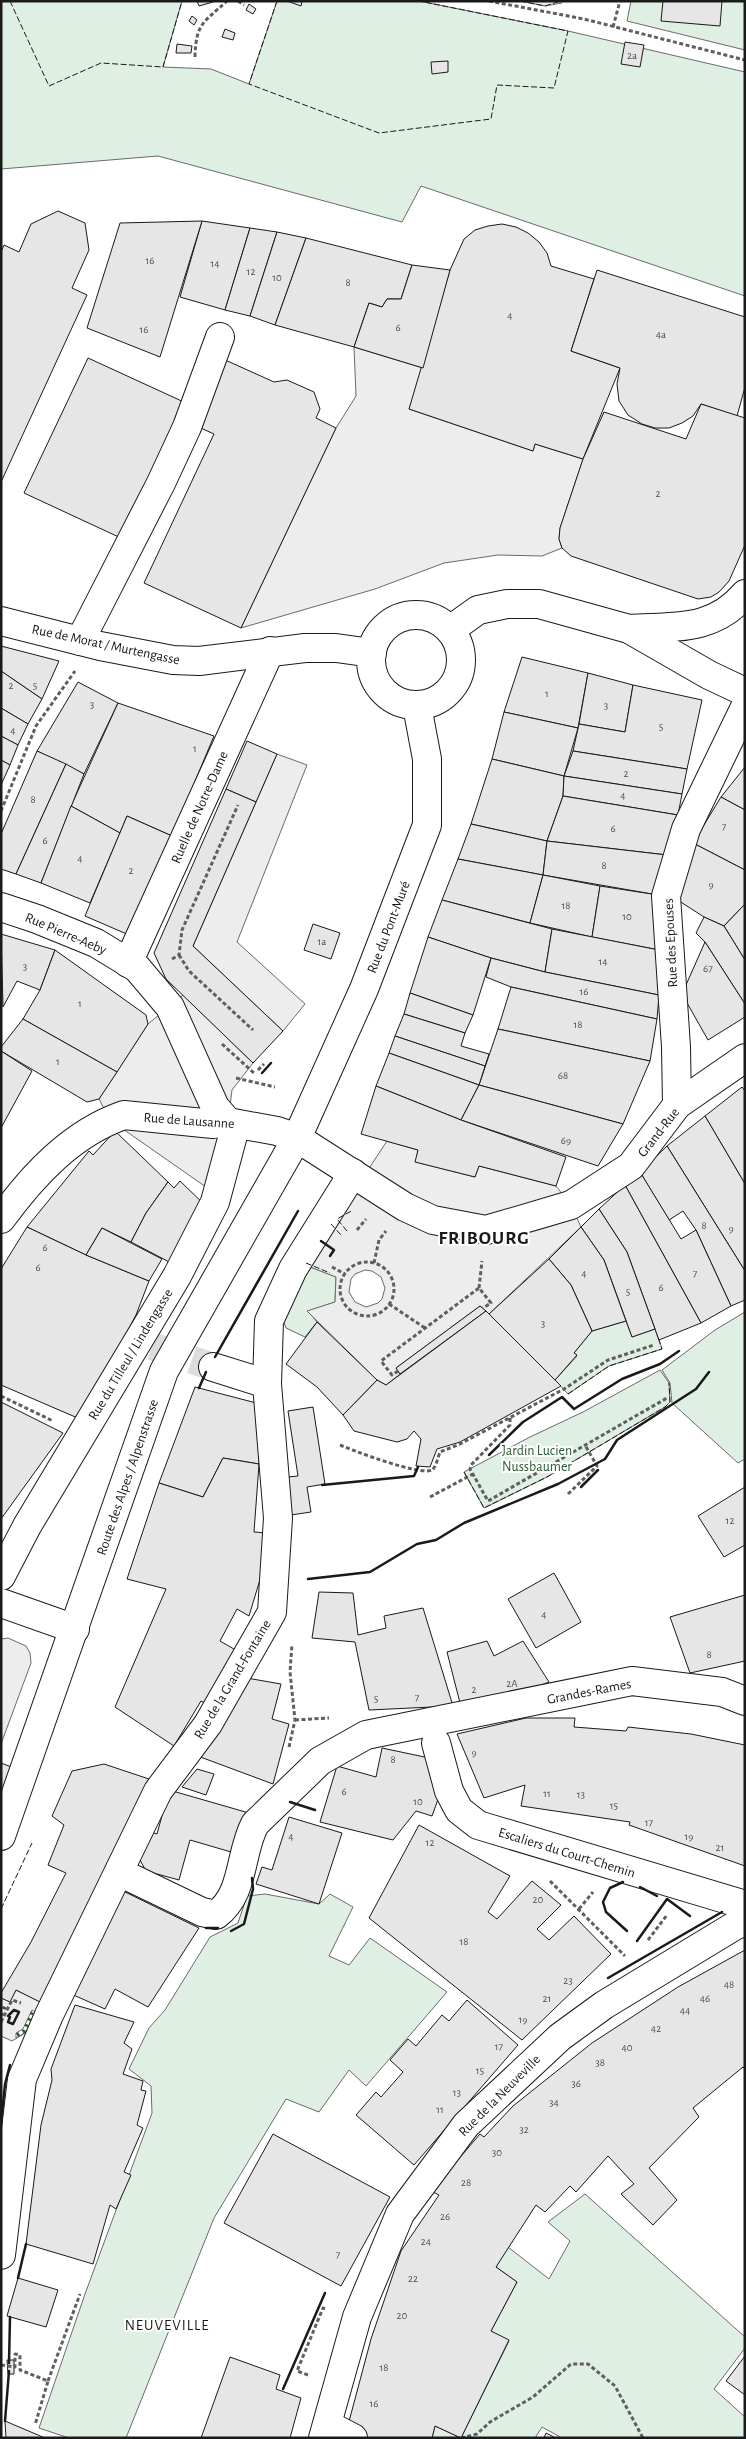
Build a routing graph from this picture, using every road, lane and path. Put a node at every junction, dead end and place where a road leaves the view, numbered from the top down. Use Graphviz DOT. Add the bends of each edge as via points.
graph roads {
  1 [pos="227,1"];
  2 [pos="238,1"];
  3 [pos="489,1"];
  4 [pos="620,1"];
  5 [pos="244,5"];
  6 [pos="613,26"];
  7 [pos="195,57"];
  8 [pos="745,60"];
  9 [pos="220,337"];
  10 [pos="745,594"];
  11 [pos="1,621"];
  12 [pos="629,629"];
  13 [pos="450,630"];
  14 [pos="80,641"];
  15 [pos="270,651"];
  16 [pos="372,653"];
  17 [pos="75,671"];
  18 [pos="745,692"];
  19 [pos="417,706"];
  20 [pos="745,707"];
  21 [pos="238,805"];
  22 [pos="1,811"];
  23 [pos="1,907"];
  24 [pos="179,955"];
  25 [pos="166,962"];
  26 [pos="128,963"];
  27 [pos="253,1030"];
  28 [pos="745,1058"];
  29 [pos="264,1064"];
  30 [pos="249,1069"];
  31 [pos="258,1070"];
  32 [pos="255,1074"];
  33 [pos="677,1105"];
  34 [pos="232,1122"];
  35 [pos="297,1138"];
  36 [pos="353,1173"];
  37 [pos="385,1195"];
  38 [pos="1,1219"];
  39 [pos="356,1232"];
  40 [pos="378,1249"];
  41 [pos="374,1262"];
  42 [pos="389,1304"];
  43 [pos="483,1308"];
  44 [pos="425,1328"];
  45 [pos="654,1345"];
  46 [pos="213,1366"];
  47 [pos="398,1371"];
  48 [pos="267,1384"];
  49 [pos="1,1396"];
  50 [pos="667,1398"];
  51 [pos="510,1418"];
  52 [pos="82,1435"];
  53 [pos="340,1445"];
  54 [pos="585,1445"];
  55 [pos="472,1474"];
  56 [pos="568,1494"];
  57 [pos="430,1497"];
  58 [pos="1,1576"];
  59 [pos="1,1603"];
  60 [pos="75,1629"];
  61 [pos="745,1701"];
  62 [pos="294,1720"];
  63 [pos="434,1733"];
  64 [pos="287,1752"];
  65 [pos="1,1836"];
  66 [pos="119,1872"];
  67 [pos="547,1878"];
  68 [pos="745,1908"];
  69 [pos="672,1909"];
  70 [pos="745,1922"];
  71 [pos="644,1944"];
  72 [pos="629,1960"];
  73 [pos="1,2255"];
  74 [pos="80,2294"];
  75 [pos="1,2366"];
  76 [pos="48,2381"];
  77 [pos="34,2425"];
  78 [pos="325,2432"];
  79 [pos="353,2438"];
  80 [pos="461,2438"];
  81 [pos="643,2438"];
  1 -- 7 [label="path" via="200,26"];
  2 -- 5 [label="path"];
  3 -- 6 [label="path"];
  4 -- 6 [label="path"];
  6 -- 8 [label="path"];
  9 -- 14 [label="street" via="187,427"];
  10 -- 12 [label="street" via="716,619 692,625"];
  11 -- 14 [label="street, Rue de Morat / Murtengasse"];
  12 -- 13 [label="street" via="539,604 506,604 478,610"];
  12 -- 18 [label="street"];
  13 -- 16 [label="street" via="430,616 404,617 382,631"];
  13 -- 19 [label="street" via="462,657 455,685 445,696"];
  14 -- 15 [label="street, Rue de Morat / Murtengasse" via="173,660 199,661"];
  15 -- 16 [label="street, Rue de Morat / Murtengasse" via="320,648"];
  15 -- 26 [label="street, Ruelle de Notre-Dame"];
  16 -- 19 [label="street" via="377,684 388,696"];
  17 -- 22 [label="path" via="36,726"];
  19 -- 35 [label="street, Rue du Pont-Muré" via="427,759 427,825 364,989"];
  20 -- 33 [label="street, Rue des Epouses" via="686,829 666,896"];
  21 -- 24 [label="path" via="182,930"];
  23 -- 26 [label="street, Rue Pierre-Aeby" via="96,943"];
  24 -- 25 [label="path"];
  24 -- 27 [label="path" via="189,970"];
  26 -- 34 [label="street, Rue Pierre-Aeby" via="137,968 170,1007 215,1107"];
  28 -- 33 [label="street, Grand-Rue"];
  29 -- 31 [label="path"];
  30 -- 32 [label="path"];
  33 -- 37 [label="street, Grand-Rue" via="631,1166 571,1205 486,1230 433,1220"];
  34 -- 35 [label="street, Rue de Lausanne"];
  34 -- 38 [label="street, Rue de Lausanne" via="213,1124 124,1115 110,1120 75,1141 45,1166"];
  34 -- 52 [label="street, Rue du Tilleul / Lindengasse" via="215,1202 146,1343"];
  35 -- 36 [label="street, Rue de Lausanne"];
  35 -- 60 [label="street, Route des Alpes / Alpenstrasse" via="164,1371"];
  36 -- 37 [label="street, Rue de Lausanne"];
  36 -- 48 [label="street, Rue de la Grand-Fontaine" via="292,1269 269,1321"];
  37 -- 39 [label="path"];
  40 -- 41 [label="path"];
  41 -- 42 [label="path" via="388,1271 392,1278 394,1286"];
  41 -- 42 [label="path" via="358,1264 345,1274 341,1283 343,1301 356,1314 365,1316 383,1311"];
  42 -- 44 [label="path"];
  43 -- 44 [label="path" via="491,1303 479,1288"];
  44 -- 47 [label="path" via="381,1361 392,1375"];
  45 -- 51 [label="path" via="608,1360 564,1389"];
  46 -- 48 [label="street"];
  48 -- 66 [label="street, Rue de la Grand-Fontaine" via="278,1518 272,1612 208,1724 158,1792"];
  49 -- 52 [label="path"];
  50 -- 54 [label="path"];
  51 -- 53 [label="path" via="440,1452 430,1471 417,1470"];
  51 -- 55 [label="path" via="510,1425 471,1465"];
  52 -- 58 [label="street, Rue du Tilleul / Lindengasse"];
  54 -- 55 [label="path" via="488,1501"];
  54 -- 56 [label="path" via="597,1466"];
  55 -- 57 [label="path"];
  59 -- 60 [label="street"];
  60 -- 65 [label="street, Route des Alpes / Alpenstrasse"];
  61 -- 63 [label="street, Grandes-Rames" via="722,1692 632,1681"];
  62 -- 64 [label="path"];
  63 -- 66 [label="street" via="366,1736 320,1761 255,1824 236,1890 228,1907 216,1916"];
  63 -- 68 [label="street, Escaliers du Court-Chemin" via="449,1791 459,1810 478,1825 742,1904"];
  66 -- 73 [label="street, Rue de la Grand-Fontaine" via="49,2015 22,2079"];
  67 -- 72 [label="path"];
  69 -- 71 [label="path"];
  70 -- 78 [label="street, Rue de la Neuveville" via="604,2005 560,2037 466,2125 400,2214 357,2317"];
  74 -- 76 [label="path"];
  75 -- 76 [label="path" via="15,2367 15,2354 20,2355 20,2370"];
  76 -- 77 [label="path"];
  78 -- 79 [label="street"];
  80 -- 81 [label="path" via="477,2434 490,2422 533,2397 571,2364 588,2364 615,2386"];
}
